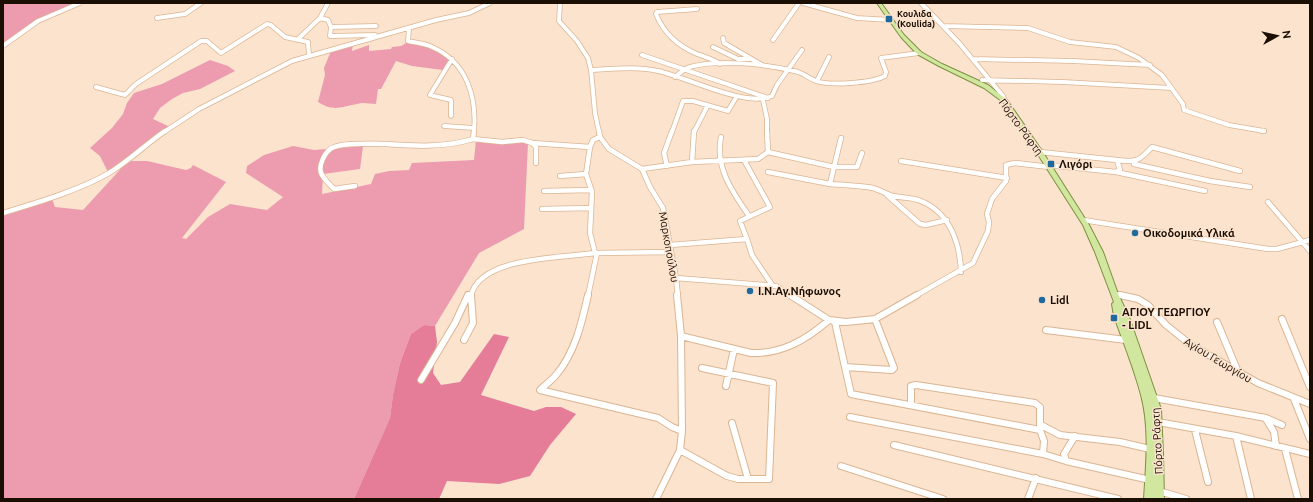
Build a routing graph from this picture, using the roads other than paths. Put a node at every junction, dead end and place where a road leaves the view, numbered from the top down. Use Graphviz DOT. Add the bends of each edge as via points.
graph roads {
  1 [pos="80,3"];
  2 [pos="201,3"];
  3 [pos="328,3"];
  4 [pos="490,3"];
  5 [pos="560,3"];
  6 [pos="799,3"];
  7 [pos="803,3"];
  8 [pos="879,3"];
  9 [pos="921,3"];
  10 [pos="697,9"];
  11 [pos="157,18"];
  12 [pos="320,18"];
  13 [pos="891,20"];
  14 [pos="376,26"];
  15 [pos="943,26"];
  16 [pos="331,27"];
  17 [pos="409,29"];
  18 [pos="382,36"];
  19 [pos="723,38"];
  20 [pos="298,40"];
  21 [pos="773,40"];
  22 [pos="3,46"];
  23 [pos="713,46"];
  24 [pos="802,50"];
  25 [pos="919,53"];
  26 [pos="309,55"];
  27 [pos="642,55"];
  28 [pos="829,57"];
  29 [pos="452,59"];
  30 [pos="751,59"];
  31 [pos="973,59"];
  32 [pos="720,64"];
  33 [pos="763,65"];
  34 [pos="1150,66"];
  35 [pos="684,69"];
  36 [pos="591,70"];
  37 [pos="789,70"];
  38 [pos="675,76"];
  39 [pos="982,80"];
  40 [pos="990,80"];
  41 [pos="817,81"];
  42 [pos="96,87"];
  43 [pos="1171,88"];
  44 [pos="993,89"];
  45 [pos="737,96"];
  46 [pos="771,99"];
  47 [pos="763,100"];
  48 [pos="708,105"];
  49 [pos="451,116"];
  50 [pos="444,126"];
  51 [pos="474,128"];
  52 [pos="1264,130"];
  53 [pos="600,137"];
  54 [pos="721,137"];
  55 [pos="841,138"];
  56 [pos="473,139"];
  57 [pos="532,143"];
  58 [pos="590,147"];
  59 [pos="768,152"];
  60 [pos="1040,152"];
  61 [pos="862,153"];
  62 [pos="744,160"];
  63 [pos="1117,160"];
  64 [pos="720,161"];
  65 [pos="901,161"];
  66 [pos="692,162"];
  67 [pos="1135,162"];
  68 [pos="536,163"];
  69 [pos="666,166"];
  70 [pos="1049,166"];
  71 [pos="834,167"];
  72 [pos="642,169"];
  73 [pos="1180,170"];
  74 [pos="1240,171"];
  75 [pos="768,172"];
  76 [pos="1116,172"];
  77 [pos="586,174"];
  78 [pos="560,176"];
  79 [pos="1007,178"];
  80 [pos="830,184"];
  81 [pos="355,186"];
  82 [pos="1250,186"];
  83 [pos="591,190"];
  84 [pos="544,191"];
  85 [pos="1205,191"];
  86 [pos="885,193"];
  87 [pos="1268,202"];
  88 [pos="591,208"];
  89 [pos="542,209"];
  90 [pos="3,213"];
  91 [pos="749,216"];
  92 [pos="947,220"];
  93 [pos="1083,220"];
  94 [pos="747,239"];
  95 [pos="1310,240"];
  96 [pos="1302,242"];
  97 [pos="670,245"];
  98 [pos="1310,251"];
  99 [pos="671,252"];
  100 [pos="596,253"];
  101 [pos="961,272"];
  102 [pos="676,278"];
  103 [pos="772,285"];
  104 [pos="472,293"];
  105 [pos="1114,294"];
  106 [pos="876,319"];
  107 [pos="1282,319"];
  108 [pos="832,321"];
  109 [pos="1217,322"];
  110 [pos="1046,330"];
  111 [pos="681,336"];
  112 [pos="464,340"];
  113 [pos="1126,340"];
  114 [pos="734,349"];
  115 [pos="845,367"];
  116 [pos="702,368"];
  117 [pos="1238,372"];
  118 [pos="729,373"];
  119 [pos="421,380"];
  120 [pos="726,386"];
  121 [pos="1310,387"];
  122 [pos="1154,398"];
  123 [pos="1294,399"];
  124 [pos="1310,404"];
  125 [pos="911,406"];
  126 [pos="850,417"];
  127 [pos="1266,418"];
  128 [pos="1158,422"];
  129 [pos="732,423"];
  130 [pos="1282,425"];
  131 [pos="1041,427"];
  132 [pos="1195,430"];
  133 [pos="682,431"];
  134 [pos="1075,436"];
  135 [pos="1236,436"];
  136 [pos="1310,439"];
  137 [pos="894,445"];
  138 [pos="1276,446"];
  139 [pos="1150,449"];
  140 [pos="1286,449"];
  141 [pos="680,450"];
  142 [pos="1043,454"];
  143 [pos="1310,454"];
  144 [pos="1066,461"];
  145 [pos="841,466"];
  146 [pos="1036,478"];
  147 [pos="748,479"];
  148 [pos="1150,480"];
  149 [pos="1208,482"];
  150 [pos="1159,495"];
  151 [pos="927,496"];
  152 [pos="656,499"];
  153 [pos="943,499"];
  154 [pos="1028,499"];
  155 [pos="1118,499"];
  156 [pos="1149,499"];
  157 [pos="1186,499"];
  158 [pos="1251,499"];
  159 [pos="1298,499"];
  1 -- 22 [label="street" via="38,21"];
  2 -- 11 [label="street" via="185,14"];
  3 -- 12 [label="street"];
  4 -- 17 [label="street" via="468,13"];
  5 -- 36 [label="street" via="559,21 582,47"];
  6 -- 21 [label="street"];
  7 -- 13 [label="street" via="865,21"];
  8 -- 13 [label="main road, Πόρτο Ράφτη"];
  9 -- 15 [label="street"];
  10 -- 32 [label="street" via="656,14 659,25 679,46"];
  12 -- 16 [label="street" via="326,19"];
  12 -- 20 [label="street"];
  13 -- 25 [label="main road, Πόρτο Ράφτη"];
  14 -- 16 [label="street"];
  15 -- 31 [label="street"];
  15 -- 34 [label="street" via="1028,28 1070,42 1116,47"];
  16 -- 18 [label="street" via="330,37"];
  17 -- 18 [label="street"];
  17 -- 29 [label="street" via="408,41 435,48"];
  18 -- 26 [label="street"];
  19 -- 30 [label="street" via="724,43"];
  20 -- 26 [label="street" via="308,42"];
  20 -- 42 [label="street" via="285,37 267,24 221,53 207,41 201,41 136,84 125,95"];
  23 -- 30 [label="street" via="738,58"];
  24 -- 37 [label="street"];
  25 -- 41 [label="street" via="880,58 886,72 885,76 878,80 831,83"];
  25 -- 44 [label="main road, Πόρτο Ράφτη"];
  26 -- 90 [label="street" via="292,61 206,105 96,180"];
  27 -- 35 [label="street"];
  28 -- 41 [label="street"];
  29 -- 49 [label="street" via="430,95 451,100"];
  29 -- 51 [label="street" via="466,74 476,112"];
  30 -- 33 [label="street"];
  31 -- 34 [label="street"];
  31 -- 40 [label="street"];
  32 -- 33 [label="street"];
  32 -- 35 [label="street"];
  33 -- 37 [label="street"];
  34 -- 43 [label="street" via="1162,75"];
  35 -- 38 [label="street"];
  35 -- 46 [label="street"];
  36 -- 38 [label="street" via="640,69"];
  36 -- 53 [label="street"];
  37 -- 41 [label="street"];
  37 -- 46 [label="street" via="779,81"];
  38 -- 45 [label="street"];
  39 -- 40 [label="street"];
  40 -- 43 [label="street"];
  40 -- 44 [label="street"];
  43 -- 52 [label="street" via="1183,104 1184,110 1234,126"];
  44 -- 60 [label="main road, Πόρτο Ράφτη"];
  45 -- 47 [label="street"];
  45 -- 48 [label="street" via="728,110"];
  46 -- 47 [label="street"];
  47 -- 59 [label="street" via="768,119"];
  48 -- 66 [label="street" via="693,132"];
  48 -- 69 [label="street" via="683,101 664,153"];
  50 -- 51 [label="street"];
  51 -- 56 [label="street"];
  53 -- 58 [label="street" via="594,140"];
  53 -- 72 [label="street" via="609,149"];
  54 -- 64 [label="street" via="718,153"];
  55 -- 71 [label="street"];
  56 -- 57 [label="street" via="502,142 523,140"];
  56 -- 81 [label="street" via="417,146 366,144 333,147 326,154 320,170 322,175 334,189"];
  57 -- 58 [label="street"];
  57 -- 68 [label="street" via="536,147"];
  58 -- 77 [label="street"];
  59 -- 62 [label="street" via="758,159"];
  59 -- 71 [label="street"];
  60 -- 63 [label="street"];
  60 -- 70 [label="main road, Πόρτο Ράφτη"];
  61 -- 71 [label="street" via="857,168"];
  62 -- 64 [label="street"];
  62 -- 91 [label="street" via="770,207"];
  63 -- 67 [label="street"];
  63 -- 76 [label="street" via="1120,170"];
  64 -- 66 [label="street"];
  64 -- 91 [label="street" via="725,180"];
  65 -- 79 [label="street"];
  66 -- 69 [label="street"];
  67 -- 73 [label="street"];
  67 -- 74 [label="street" via="1152,147"];
  67 -- 82 [label="street" via="1210,181"];
  69 -- 72 [label="street"];
  70 -- 76 [label="street"];
  70 -- 79 [label="street" via="1009,163 1006,165"];
  70 -- 93 [label="main road, Πόρτο Ράφτη"];
  71 -- 80 [label="street"];
  72 -- 97 [label="street, Μαρκοπούλου" via="663,208"];
  75 -- 80 [label="street"];
  76 -- 85 [label="street"];
  77 -- 78 [label="street"];
  77 -- 83 [label="street"];
  79 -- 101 [label="street" via="992,199 987,214 988,230 973,263"];
  80 -- 86 [label="street" via="869,187"];
  83 -- 84 [label="street"];
  83 -- 88 [label="street"];
  86 -- 92 [label="street" via="920,201 938,210"];
  86 -- 92 [label="street" via="920,224"];
  87 -- 96 [label="street"];
  88 -- 89 [label="street"];
  88 -- 100 [label="street" via="590,233"];
  91 -- 94 [label="street" via="740,221"];
  92 -- 101 [label="street" via="961,254"];
  93 -- 96 [label="street" via="1268,249"];
  93 -- 105 [label="main road, Πόρτο Ράφτη" via="1099,252"];
  94 -- 97 [label="street"];
  94 -- 103 [label="street" via="752,255"];
  95 -- 96 [label="street"];
  96 -- 98 [label="street"];
  97 -- 99 [label="street, Μαρκοπούλου"];
  99 -- 100 [label="street"];
  99 -- 102 [label="street, Μαρκοπούλου"];
  100 -- 104 [label="street" via="513,263 487,275 479,281"];
  100 -- 133 [label="street" via="579,331 556,375 540,390 658,418"];
  101 -- 106 [label="street"];
  102 -- 103 [label="street"];
  102 -- 111 [label="street, Μαρκοπούλου"];
  103 -- 108 [label="street"];
  104 -- 112 [label="street" via="474,320"];
  104 -- 119 [label="street" via="467,296 455,323"];
  105 -- 113 [label="main road, Πόρτο Ράφτη"];
  105 -- 117 [label="street, Αγίου Γεωργίου" via="1144,302 1166,325 1191,345"];
  105 -- 122 [label="main road, Πόρτο Ράφτη" via="1125,317"];
  106 -- 108 [label="street"];
  106 -- 115 [label="street" via="894,368 892,370"];
  107 -- 121 [label="street"];
  108 -- 114 [label="street" via="793,345 769,353 751,353"];
  108 -- 115 [label="street"];
  109 -- 117 [label="street"];
  110 -- 113 [label="street"];
  111 -- 114 [label="street"];
  111 -- 133 [label="street, Μαρκοπούλου"];
  113 -- 139 [label="main road, Πόρτο Ράφτη" via="1147,402"];
  114 -- 118 [label="street"];
  115 -- 125 [label="street" via="852,394"];
  116 -- 118 [label="street"];
  117 -- 123 [label="street, Αγίου Γεωργίου"];
  118 -- 120 [label="street"];
  118 -- 147 [label="street" via="773,382 768,479"];
  122 -- 127 [label="street"];
  122 -- 128 [label="main road, Πόρτο Ράφτη"];
  123 -- 124 [label="street, Αγίου Γεωργίου"];
  123 -- 136 [label="street"];
  125 -- 131 [label="street"];
  125 -- 131 [label="street" via="911,386 916,385 1035,403 1040,407"];
  126 -- 142 [label="street"];
  127 -- 130 [label="street"];
  127 -- 138 [label="street" via="1274,432"];
  128 -- 132 [label="street"];
  128 -- 150 [label="main road, Πόρτο Ράφτη"];
  129 -- 147 [label="street"];
  131 -- 134 [label="street" via="1060,435"];
  131 -- 142 [label="street"];
  132 -- 135 [label="street"];
  132 -- 149 [label="street"];
  133 -- 141 [label="street, Μαρκοπούλου"];
  134 -- 139 [label="street"];
  134 -- 144 [label="street" via="1064,454"];
  135 -- 138 [label="street"];
  135 -- 158 [label="street"];
  137 -- 146 [label="street"];
  138 -- 140 [label="street"];
  139 -- 148 [label="main road, Πόρτο Ράφτη"];
  140 -- 143 [label="street"];
  140 -- 159 [label="street"];
  141 -- 147 [label="street" via="727,476"];
  141 -- 152 [label="street, Μαρκοπούλου"];
  142 -- 144 [label="street"];
  144 -- 148 [label="street"];
  145 -- 151 [label="street"];
  146 -- 154 [label="street"];
  146 -- 155 [label="street"];
  148 -- 156 [label="main road, Πόρτο Ράφτη"];
  150 -- 157 [label="street"];
  151 -- 153 [label="street"];
}
